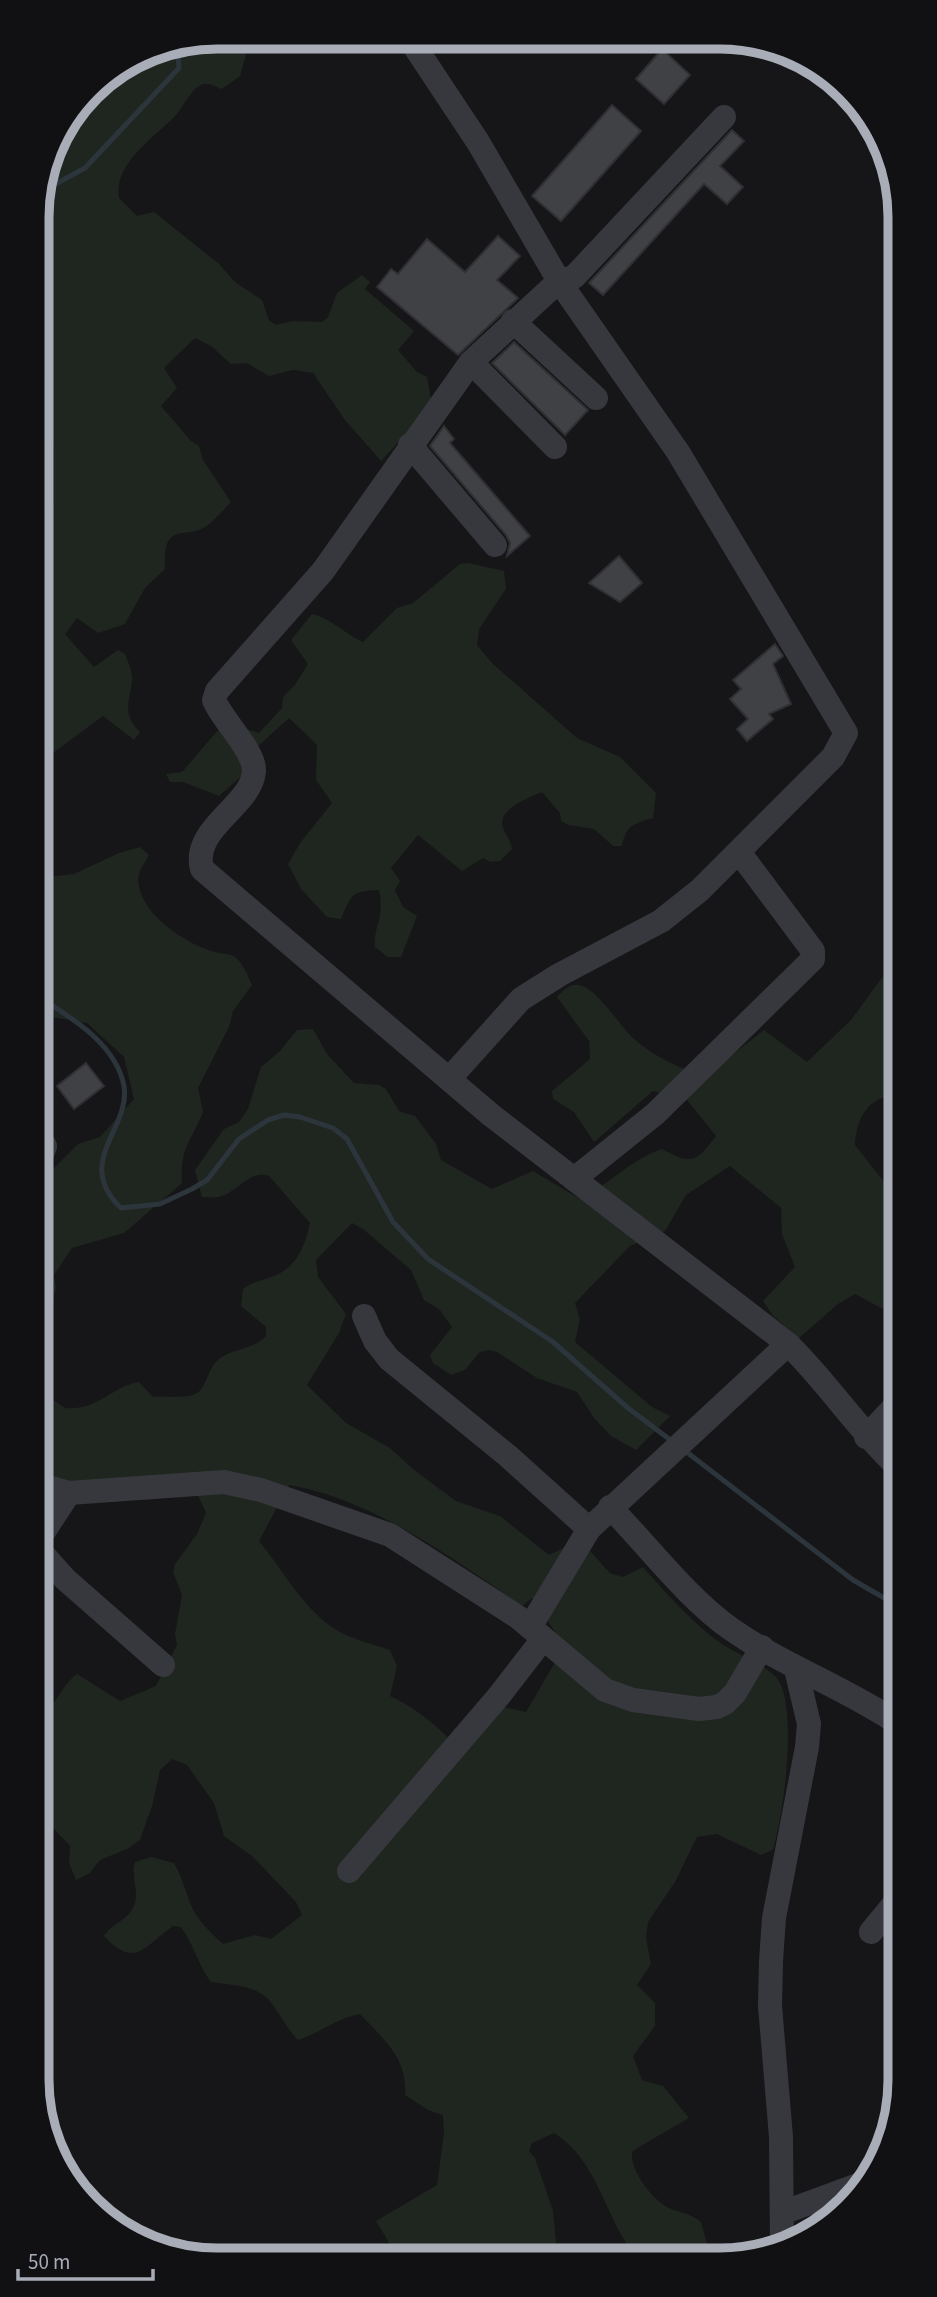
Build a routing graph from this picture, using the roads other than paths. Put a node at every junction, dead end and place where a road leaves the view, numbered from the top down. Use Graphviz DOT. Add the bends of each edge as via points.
graph roads {
  1 [pos="417,49"];
  2 [pos="724,117"];
  3 [pos="559,281"];
  4 [pos="513,321"];
  5 [pos="471,362"];
  6 [pos="596,398"];
  7 [pos="410,445"];
  8 [pos="555,447"];
  9 [pos="495,545"];
  10 [pos="739,852"];
  11 [pos="450,1078"];
  12 [pos="574,1179"];
  13 [pos="364,1316"];
  14 [pos="788,1344"];
  15 [pos="888,1414"];
  16 [pos="866,1437"];
  17 [pos="888,1458"];
  18 [pos="49,1487"];
  19 [pos="69,1493"];
  20 [pos="610,1507"];
  21 [pos="49,1524"];
  22 [pos="589,1529"];
  23 [pos="49,1561"];
  24 [pos="536,1633"];
  25 [pos="762,1647"];
  26 [pos="163,1665"];
  27 [pos="796,1669"];
  28 [pos="888,1718"];
  29 [pos="349,1871"];
  30 [pos="888,1911"];
  31 [pos="871,1932"];
  32 [pos="847,2189"];
  33 [pos="782,2213"];
  34 [pos="782,2236"];
  1 -- 3 [label="street"];
  2 -- 3 [label="street" via="574,278"];
  3 -- 4 [label="street"];
  3 -- 10 [label="street" via="678,452 845,729 833,757"];
  4 -- 5 [label="street"];
  4 -- 6 [label="street"];
  5 -- 7 [label="street"];
  5 -- 8 [label="street"];
  7 -- 9 [label="street"];
  7 -- 11 [label="street" via="323,571 217,691 218,710 254,769 251,782 209,835 199,859 202,869 282,940"];
  10 -- 11 [label="street" via="661,921 521,999"];
  10 -- 12 [label="street" via="813,951 813,959 654,1114"];
  11 -- 12 [label="street"];
  12 -- 14 [label="street"];
  13 -- 22 [label="street" via="389,1359"];
  14 -- 16 [label="street" via="821,1377"];
  14 -- 20 [label="street" via="667,1460"];
  15 -- 16 [label="street"];
  16 -- 17 [label="street"];
  18 -- 19 [label="street"];
  19 -- 21 [label="street"];
  19 -- 24 [label="street" via="224,1482 261,1490 390,1535 484,1593"];
  20 -- 22 [label="street"];
  20 -- 25 [label="street" via="694,1596 730,1628"];
  22 -- 24 [label="street"];
  23 -- 26 [label="street"];
  24 -- 25 [label="street" via="605,1690 633,1700 699,1709 725,1703"];
  24 -- 29 [label="street" via="498,1697"];
  25 -- 27 [label="street"];
  27 -- 28 [label="street"];
  27 -- 33 [label="street" via="809,1724 774,1918 771,1961"];
  30 -- 31 [label="street"];
  32 -- 33 [label="street"];
  33 -- 34 [label="street"];
}
